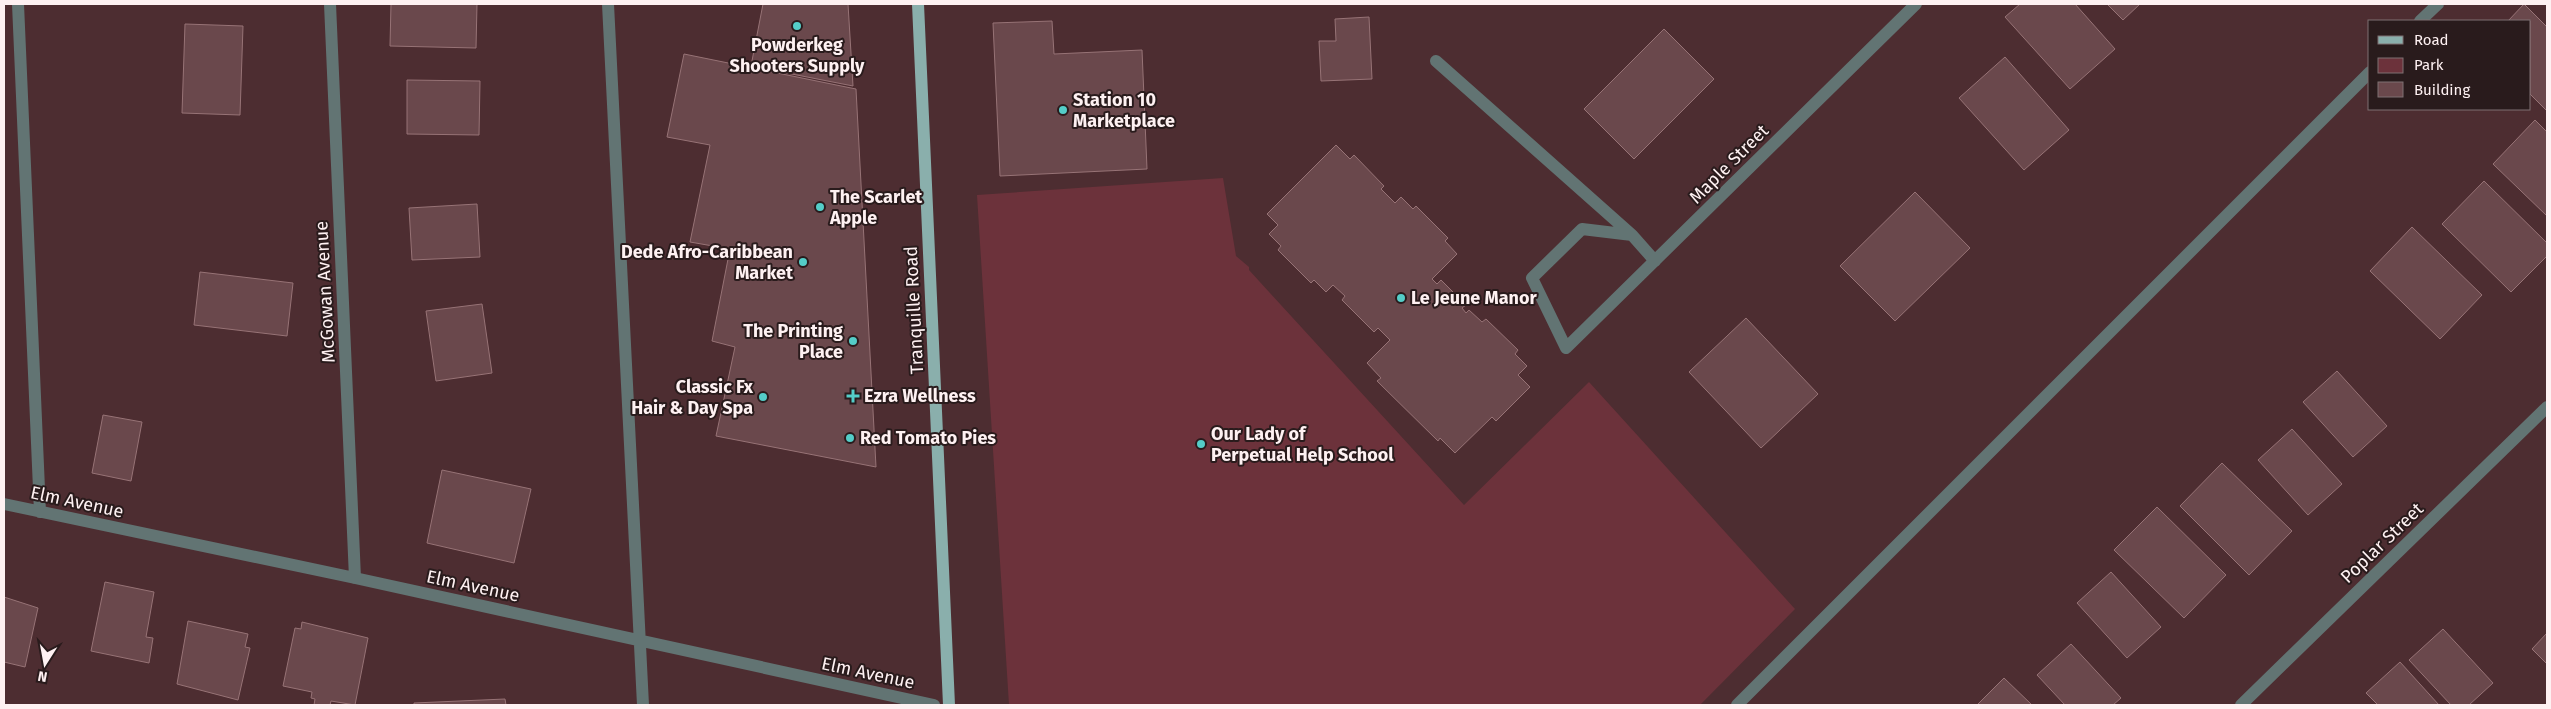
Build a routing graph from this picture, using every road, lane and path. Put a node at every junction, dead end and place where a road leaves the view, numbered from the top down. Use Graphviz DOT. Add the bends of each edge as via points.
graph roads {
  1 [pos="18,4"];
  2 [pos="330,4"];
  3 [pos="608,4"];
  4 [pos="918,4"];
  5 [pos="1916,4"];
  6 [pos="2438,4"];
  7 [pos="2421,20"];
  8 [pos="1436,62"];
  9 [pos="2368,74"];
  10 [pos="1632,235"];
  11 [pos="1655,261"];
  12 [pos="2547,407"];
  13 [pos="4,504"];
  14 [pos="40,512"];
  15 [pos="356,578"];
  16 [pos="639,640"];
  17 [pos="643,705"];
  18 [pos="934,705"];
  19 [pos="948,705"];
  20 [pos="1736,705"];
  21 [pos="2242,705"];
  1 -- 14 [label="street"];
  2 -- 15 [label="street, McGowan Avenue"];
  3 -- 16 [label="street"];
  4 -- 19 [label="main road, Tranquille Road"];
  5 -- 11 [label="street, Maple Street"];
  6 -- 7 [label="street"];
  8 -- 10 [label="street"];
  9 -- 20 [label="street"];
  10 -- 11 [label="street"];
  10 -- 11 [label="street, Maple Street" via="1582,229 1532,278 1566,348"];
  12 -- 21 [label="street, Poplar Street"];
  13 -- 14 [label="street, Elm Avenue"];
  14 -- 15 [label="street, Elm Avenue"];
  15 -- 16 [label="street, Elm Avenue"];
  16 -- 17 [label="street"];
  16 -- 18 [label="street, Elm Avenue"];
}
